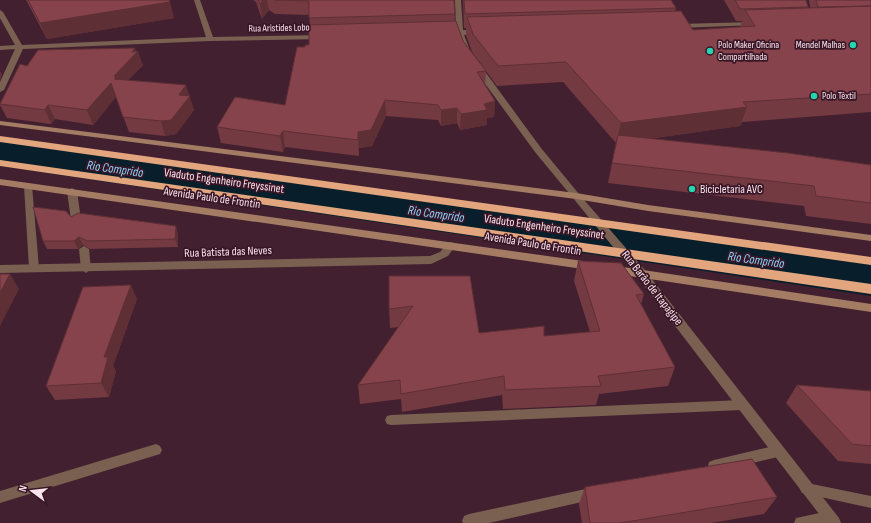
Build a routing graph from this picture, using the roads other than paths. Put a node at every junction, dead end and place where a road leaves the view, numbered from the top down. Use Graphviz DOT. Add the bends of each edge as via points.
graph roads {
  1 [pos="197,0"];
  2 [pos="458,0"];
  3 [pos="0,12"];
  4 [pos="761,24"];
  5 [pos="666,26"];
  6 [pos="460,32"];
  7 [pos="484,32"];
  8 [pos="437,33"];
  9 [pos="327,36"];
  10 [pos="210,39"];
  11 [pos="20,47"];
  12 [pos="0,48"];
  13 [pos="0,90"];
  14 [pos="0,123"];
  15 [pos="0,139"];
  16 [pos="0,163"];
  17 [pos="0,182"];
  18 [pos="28,186"];
  19 [pos="72,191"];
  20 [pos="577,198"];
  21 [pos="76,220"];
  22 [pos="871,238"];
  23 [pos="451,245"];
  24 [pos="84,249"];
  25 [pos="871,261"];
  26 [pos="34,268"];
  27 [pos="86,268"];
  28 [pos="0,269"];
  29 [pos="641,273"];
  30 [pos="871,288"];
  31 [pos="871,308"];
  32 [pos="742,405"];
  33 [pos="391,420"];
  34 [pos="156,450"];
  35 [pos="778,452"];
  36 [pos="701,469"];
  37 [pos="807,489"];
  38 [pos="608,490"];
  39 [pos="0,497"];
  40 [pos="871,502"];
  41 [pos="832,520"];
  42 [pos="469,521"];
  43 [pos="801,523"];
  1 -- 10 [label="street"];
  2 -- 6 [label="street, Rua Barão de Itapagipe"];
  3 -- 11 [label="street"];
  4 -- 5 [label="street"];
  6 -- 7 [label="street"];
  6 -- 8 [label="street"];
  6 -- 20 [label="street, Rua Barão de Itapagipe" via="467,53 538,150"];
  9 -- 10 [label="street, Rua Aristides Lobo"];
  10 -- 11 [label="street, Rua Aristides Lobo"];
  11 -- 12 [label="street, Rua Aristides Lobo"];
  11 -- 13 [label="street"];
  14 -- 20 [label="main road"];
  15 -- 25 [label="highway, Viaduto Engenheiro Freyssinet"];
  16 -- 30 [label="highway, Viaduto Engenheiro Freyssinet"];
  17 -- 18 [label="main road, Avenida Paulo de Frontin"];
  18 -- 19 [label="main road, Avenida Paulo de Frontin"];
  18 -- 26 [label="street"];
  19 -- 21 [label="street"];
  19 -- 23 [label="main road, Avenida Paulo de Frontin"];
  20 -- 22 [label="main road"];
  20 -- 29 [label="street, Rua Barão de Itapagipe"];
  23 -- 27 [label="street, Rua Batista das Neves" via="444,254 430,260"];
  23 -- 29 [label="main road, Avenida Paulo de Frontin"];
  24 -- 27 [label="street"];
  26 -- 27 [label="street, Rua Batista das Neves"];
  26 -- 28 [label="street, Rua Batista das Neves"];
  29 -- 31 [label="main road, Avenida Paulo de Frontin"];
  29 -- 32 [label="street, Rua Barão de Itapagipe"];
  32 -- 33 [label="street"];
  32 -- 35 [label="street, Rua Barão de Itapagipe"];
  34 -- 39 [label="street"];
  35 -- 36 [label="street"];
  35 -- 37 [label="street, Rua Barão de Itapagipe"];
  37 -- 40 [label="street"];
  37 -- 41 [label="street, Rua Barão de Itapagipe"];
  38 -- 42 [label="street"];
  41 -- 43 [label="street"];
}
